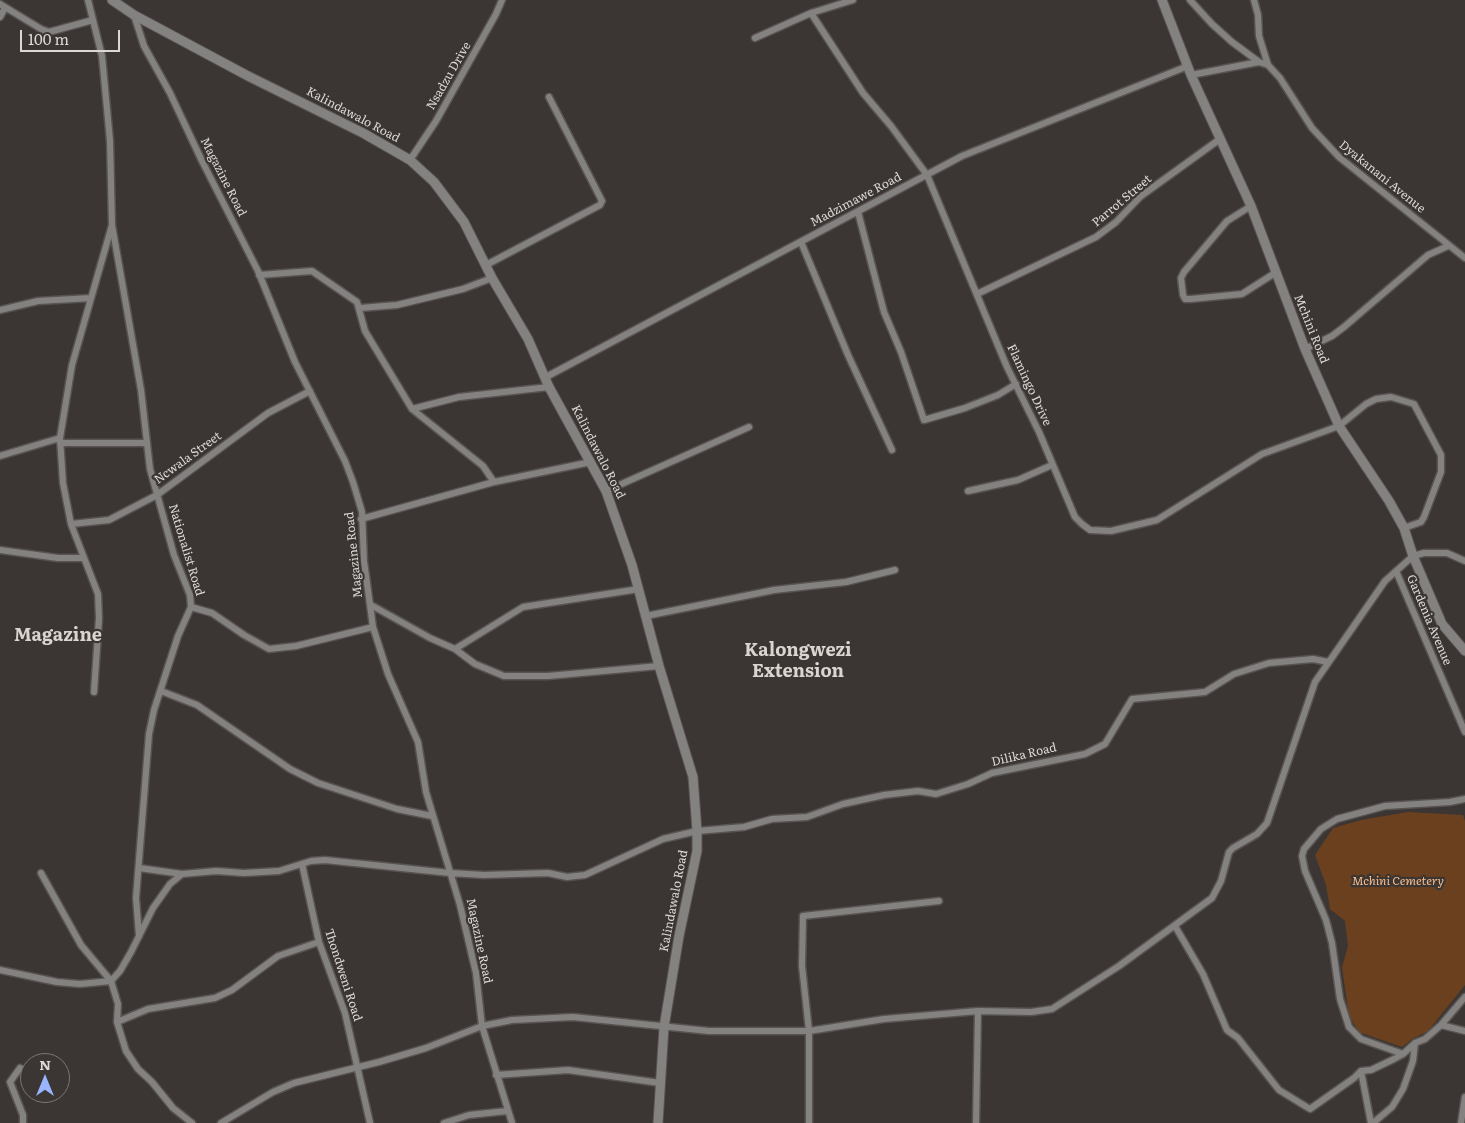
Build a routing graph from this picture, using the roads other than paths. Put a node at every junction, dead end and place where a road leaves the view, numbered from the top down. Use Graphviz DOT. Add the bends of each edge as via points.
graph roads {
  1 [pos="88,0"];
  2 [pos="112,0"];
  3 [pos="502,0"];
  4 [pos="853,0"];
  5 [pos="1162,0"];
  6 [pos="1190,0"];
  7 [pos="1254,0"];
  8 [pos="3,6"];
  9 [pos="811,13"];
  10 [pos="134,15"];
  11 [pos="0,17"];
  12 [pos="92,20"];
  13 [pos="755,38"];
  14 [pos="1259,62"];
  15 [pos="1268,65"];
  16 [pos="1188,66"];
  17 [pos="1192,75"];
  18 [pos="549,97"];
  19 [pos="1220,139"];
  20 [pos="410,160"];
  21 [pos="927,175"];
  22 [pos="1251,206"];
  23 [pos="858,212"];
  24 [pos="112,225"];
  25 [pos="800,242"];
  26 [pos="1448,246"];
  27 [pos="1465,258"];
  28 [pos="486,265"];
  29 [pos="1275,273"];
  30 [pos="260,275"];
  31 [pos="492,278"];
  32 [pos="977,294"];
  33 [pos="91,298"];
  34 [pos="360,308"];
  35 [pos="0,310"];
  36 [pos="1304,348"];
  37 [pos="546,377"];
  38 [pos="1016,384"];
  39 [pos="549,387"];
  40 [pos="310,392"];
  41 [pos="412,409"];
  42 [pos="1339,426"];
  43 [pos="749,427"];
  44 [pos="60,441"];
  45 [pos="146,443"];
  46 [pos="892,450"];
  47 [pos="0,456"];
  48 [pos="591,462"];
  49 [pos="1052,465"];
  50 [pos="494,482"];
  51 [pos="606,491"];
  52 [pos="968,491"];
  53 [pos="157,495"];
  54 [pos="362,519"];
  55 [pos="71,524"];
  56 [pos="1404,528"];
  57 [pos="0,550"];
  58 [pos="1413,556"];
  59 [pos="84,558"];
  60 [pos="1465,561"];
  61 [pos="895,570"];
  62 [pos="1396,571"];
  63 [pos="639,589"];
  64 [pos="371,605"];
  65 [pos="191,607"];
  66 [pos="646,616"];
  67 [pos="373,627"];
  68 [pos="455,649"];
  69 [pos="1465,651"];
  70 [pos="1328,662"];
  71 [pos="659,666"];
  72 [pos="161,691"];
  73 [pos="94,692"];
  74 [pos="1465,732"];
  75 [pos="1465,799"];
  76 [pos="432,816"];
  77 [pos="697,831"];
  78 [pos="302,864"];
  79 [pos="139,868"];
  80 [pos="41,873"];
  81 [pos="450,873"];
  82 [pos="182,874"];
  83 [pos="938,900"];
  84 [pos="1175,926"];
  85 [pos="139,938"];
  86 [pos="319,942"];
  87 [pos="0,970"];
  88 [pos="110,981"];
  89 [pos="1465,997"];
  90 [pos="978,1011"];
  91 [pos="117,1022"];
  92 [pos="1441,1025"];
  93 [pos="482,1026"];
  94 [pos="664,1027"];
  95 [pos="809,1031"];
  96 [pos="1465,1031"];
  97 [pos="1415,1043"];
  98 [pos="1404,1054"];
  99 [pos="358,1066"];
  100 [pos="20,1068"];
  101 [pos="1361,1071"];
  102 [pos="496,1075"];
  103 [pos="660,1083"];
  104 [pos="1465,1097"];
  105 [pos="507,1111"];
  106 [pos="232,1120"];
  107 [pos="23,1123"];
  108 [pos="192,1123"];
  109 [pos="221,1123"];
  110 [pos="370,1123"];
  111 [pos="444,1123"];
  112 [pos="512,1123"];
  113 [pos="658,1123"];
  114 [pos="809,1123"];
  115 [pos="976,1123"];
  116 [pos="1372,1123"];
  117 [pos="1461,1123"];
  1 -- 12 [label="street"];
  2 -- 10 [label="street, Kalindawalo Road"];
  3 -- 20 [label="street, Nsadzu Drive" via="436,121"];
  4 -- 9 [label="street"];
  5 -- 16 [label="street, Mchini Road"];
  6 -- 14 [label="street" via="1212,24"];
  7 -- 15 [label="street, Dyakanani Avenue" via="1259,36"];
  8 -- 11 [label="street"];
  8 -- 12 [label="street" via="49,32"];
  9 -- 13 [label="street"];
  9 -- 21 [label="street, Flamingo Drive" via="863,93"];
  10 -- 20 [label="street, Kalindawalo Road"];
  10 -- 30 [label="street, Magazine Road" via="144,46"];
  12 -- 24 [label="street" via="102,56"];
  14 -- 15 [label="street"];
  14 -- 17 [label="street"];
  15 -- 26 [label="street, Dyakanani Avenue" via="1325,144"];
  16 -- 17 [label="street, Mchini Road"];
  16 -- 21 [label="street, Madzimawe Road" via="962,156"];
  17 -- 19 [label="street, Mchini Road"];
  18 -- 28 [label="street" via="602,201 600,205"];
  19 -- 22 [label="street, Mchini Road"];
  19 -- 32 [label="street, Parrot Street" via="1141,196 1096,237"];
  20 -- 28 [label="street, Kalindawalo Road" via="450,200"];
  21 -- 23 [label="street, Madzimawe Road"];
  21 -- 32 [label="street, Flamingo Drive"];
  22 -- 29 [label="street, Mchini Road"];
  22 -- 29 [label="street" via="1228,221 1184,272 1183,295 1191,299 1242,294"];
  23 -- 25 [label="street, Madzimawe Road"];
  23 -- 38 [label="street" via="884,312 924,420 965,408"];
  24 -- 33 [label="street"];
  24 -- 45 [label="street, Nationalist Road" via="141,390"];
  25 -- 37 [label="street, Madzimawe Road"];
  25 -- 46 [label="street"];
  26 -- 27 [label="street, Dyakanani Avenue"];
  26 -- 36 [label="street" via="1428,255 1332,336"];
  28 -- 31 [label="street, Kalindawalo Road"];
  29 -- 36 [label="street, Mchini Road"];
  30 -- 34 [label="street" via="312,271 357,302"];
  30 -- 40 [label="street, Magazine Road"];
  31 -- 34 [label="street" via="463,289 397,305"];
  31 -- 37 [label="street, Kalindawalo Road"];
  32 -- 38 [label="street, Flamingo Drive"];
  33 -- 35 [label="street" via="38,302"];
  33 -- 44 [label="street" via="72,365"];
  34 -- 41 [label="street" via="365,331"];
  36 -- 42 [label="street, Mchini Road"];
  37 -- 39 [label="street, Kalindawalo Road"];
  38 -- 49 [label="street, Flamingo Drive"];
  39 -- 41 [label="street" via="459,397"];
  39 -- 48 [label="street, Kalindawalo Road"];
  40 -- 53 [label="street, Ncwala Street" via="268,413"];
  40 -- 54 [label="street, Magazine Road" via="345,461"];
  41 -- 50 [label="street" via="483,466"];
  42 -- 49 [label="street, Flamingo Drive" via="1262,454 1157,520 1122,530 1090,530 1082,524 1075,517"];
  42 -- 56 [label="street, Mchini Road"];
  42 -- 56 [label="street, Flamingo Drive" via="1376,399 1400,398 1415,406 1441,455 1442,468 1422,520"];
  43 -- 51 [label="street"];
  44 -- 45 [label="street"];
  44 -- 47 [label="street"];
  44 -- 55 [label="street" via="63,483"];
  45 -- 53 [label="street, Nationalist Road"];
  48 -- 50 [label="street"];
  48 -- 51 [label="street, Kalindawalo Road"];
  49 -- 52 [label="street" via="1018,480"];
  50 -- 54 [label="street"];
  51 -- 63 [label="street, Kalindawalo Road"];
  53 -- 55 [label="street, Ncwala Street" via="109,520"];
  53 -- 65 [label="street, Nationalist Road" via="174,555 190,595"];
  54 -- 64 [label="street, Magazine Road"];
  55 -- 59 [label="street"];
  56 -- 58 [label="street, Mchini Road"];
  57 -- 59 [label="street"];
  58 -- 60 [label="street" via="1438,552"];
  58 -- 62 [label="street"];
  58 -- 69 [label="street, Mchini Road" via="1442,624"];
  59 -- 73 [label="street" via="98,594"];
  61 -- 66 [label="street" via="846,582 774,590"];
  62 -- 70 [label="street" via="1374,594"];
  62 -- 74 [label="street, Gardenia Avenue"];
  63 -- 66 [label="street, Kalindawalo Road"];
  63 -- 68 [label="street" via="523,607"];
  64 -- 67 [label="street, Magazine Road"];
  64 -- 68 [label="street"];
  65 -- 67 [label="street" via="212,613 269,649 296,646"];
  65 -- 72 [label="street, Nationalist Road"];
  66 -- 71 [label="street, Kalindawalo Road"];
  67 -- 76 [label="street, Magazine Road" via="388,674 418,742"];
  68 -- 71 [label="street" via="483,668 514,677"];
  70 -- 77 [label="street, Dilika Road" via="1313,659 1269,663 1234,674 1205,692 1136,698 1129,702 1105,744 1090,752 992,774 936,794 918,791 884,795 843,804 807,817"];
  70 -- 84 [label="street" via="1306,701 1267,823 1257,834 1233,848 1212,898"];
  71 -- 77 [label="street, Kalindawalo Road" via="692,777"];
  72 -- 76 [label="street" via="197,705 290,769 318,783 397,809"];
  72 -- 79 [label="street, Nationalist Road" via="149,734"];
  75 -- 98 [label="street" via="1385,806 1337,818 1321,829 1302,856 1326,920 1340,999 1349,1027 1361,1039"];
  76 -- 81 [label="street, Magazine Road"];
  77 -- 81 [label="street" via="663,839 585,876"];
  77 -- 94 [label="street, Kalindawalo Road"];
  78 -- 81 [label="street" via="326,860"];
  78 -- 82 [label="street" via="279,871"];
  78 -- 86 [label="street, Thondweni Road"];
  79 -- 82 [label="street"];
  79 -- 85 [label="street, Nationalist Road" via="136,898"];
  80 -- 88 [label="street" via="81,945"];
  81 -- 93 [label="street, Magazine Road" via="476,973"];
  82 -- 85 [label="street" via="170,884 153,908"];
  83 -- 95 [label="street" via="803,916 802,966"];
  84 -- 90 [label="street" via="1052,1008 1031,1012"];
  84 -- 101 [label="street" via="1203,974 1224,1026 1238,1038 1279,1090 1310,1109"];
  85 -- 88 [label="street" via="120,971"];
  86 -- 91 [label="street" via="278,956 232,990 215,998 148,1009"];
  86 -- 99 [label="street, Thondweni Road" via="345,1013"];
  87 -- 88 [label="street" via="57,982"];
  88 -- 91 [label="street" via="118,1004"];
  89 -- 92 [label="street"];
  90 -- 95 [label="street" via="884,1019"];
  90 -- 115 [label="street"];
  91 -- 108 [label="street" via="126,1051 138,1069 173,1108"];
  92 -- 96 [label="street"];
  92 -- 97 [label="street"];
  93 -- 94 [label="street" via="512,1020 573,1017"];
  93 -- 99 [label="street" via="426,1048"];
  93 -- 102 [label="street, Magazine Road"];
  94 -- 95 [label="street" via="709,1031"];
  94 -- 103 [label="street, Kalindawalo Road"];
  95 -- 114 [label="street"];
  97 -- 98 [label="street"];
  97 -- 116 [label="street" via="1404,1089 1392,1107"];
  98 -- 101 [label="street" via="1372,1070"];
  99 -- 106 [label="street" via="273,1092"];
  99 -- 110 [label="street, Thondweni Road"];
  100 -- 107 [label="street" via="10,1082"];
  101 -- 116 [label="street"];
  102 -- 103 [label="street" via="568,1070"];
  102 -- 105 [label="street, Magazine Road"];
  103 -- 113 [label="street, Kalindawalo Road"];
  104 -- 117 [label="street"];
  105 -- 111 [label="street"];
  105 -- 112 [label="street, Magazine Road"];
  106 -- 109 [label="street"];
}
